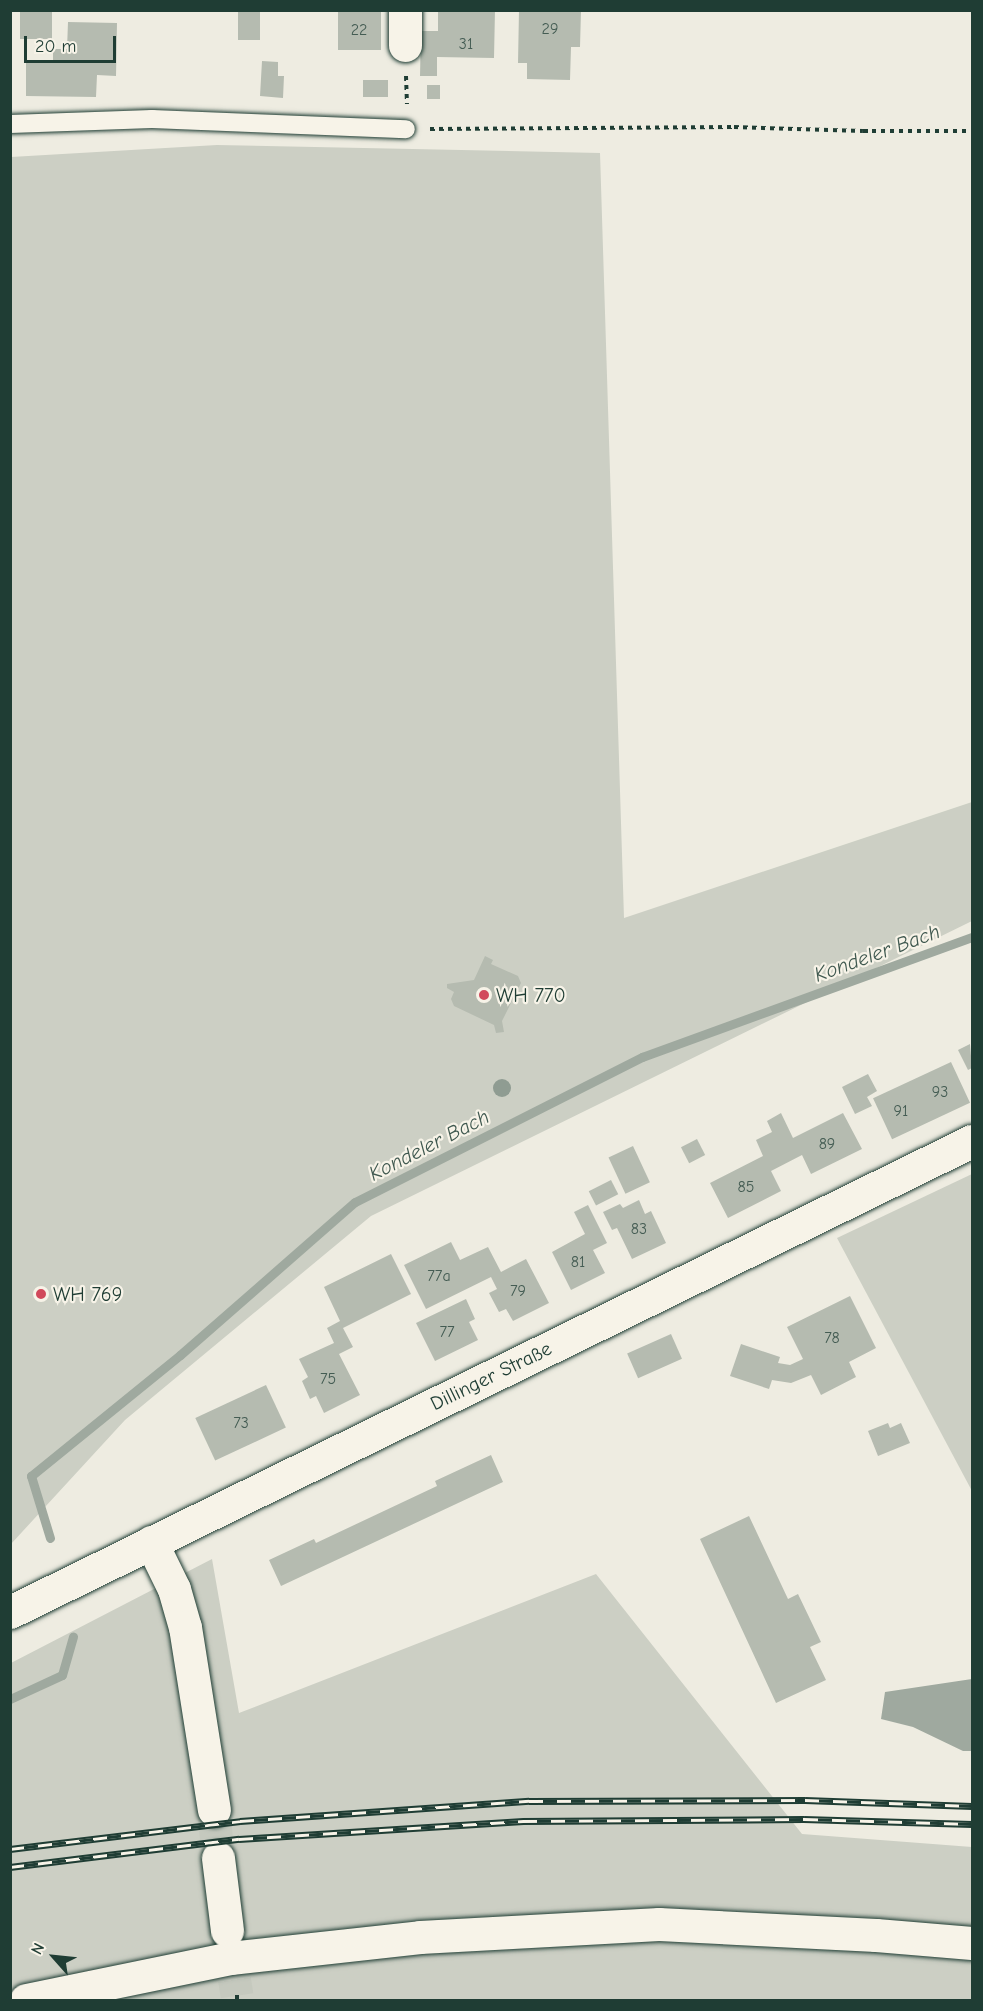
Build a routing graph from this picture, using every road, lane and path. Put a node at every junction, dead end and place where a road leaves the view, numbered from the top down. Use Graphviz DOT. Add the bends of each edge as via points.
graph roads {
  1 [pos="405,10"];
  2 [pos="405,45"];
  3 [pos="10,124"];
  4 [pos="406,129"];
  5 [pos="972,131"];
  6 [pos="972,1141"];
  7 [pos="151,1542"];
  8 [pos="10,1612"];
  9 [pos="214,1810"];
  10 [pos="218,1858"];
  11 [pos="227,1930"];
  12 [pos="972,1943"];
  13 [pos="237,1995"];
  14 [pos="26,2001"];
  15 [pos="237,2001"];
  1 -- 2 [label="street"];
  2 -- 4 [label="path"];
  3 -- 4 [label="lane" via="152,119"];
  4 -- 5 [label="path" via="734,127"];
  6 -- 7 [label="street, Dillinger Straße"];
  7 -- 8 [label="street, Dillinger Straße"];
  7 -- 9 [label="street" via="174,1589 185,1627"];
  10 -- 11 [label="street"];
  12 -- 14 [label="street" via="658,1924 420,1937 230,1958"];
  13 -- 15 [label="path"];
}
